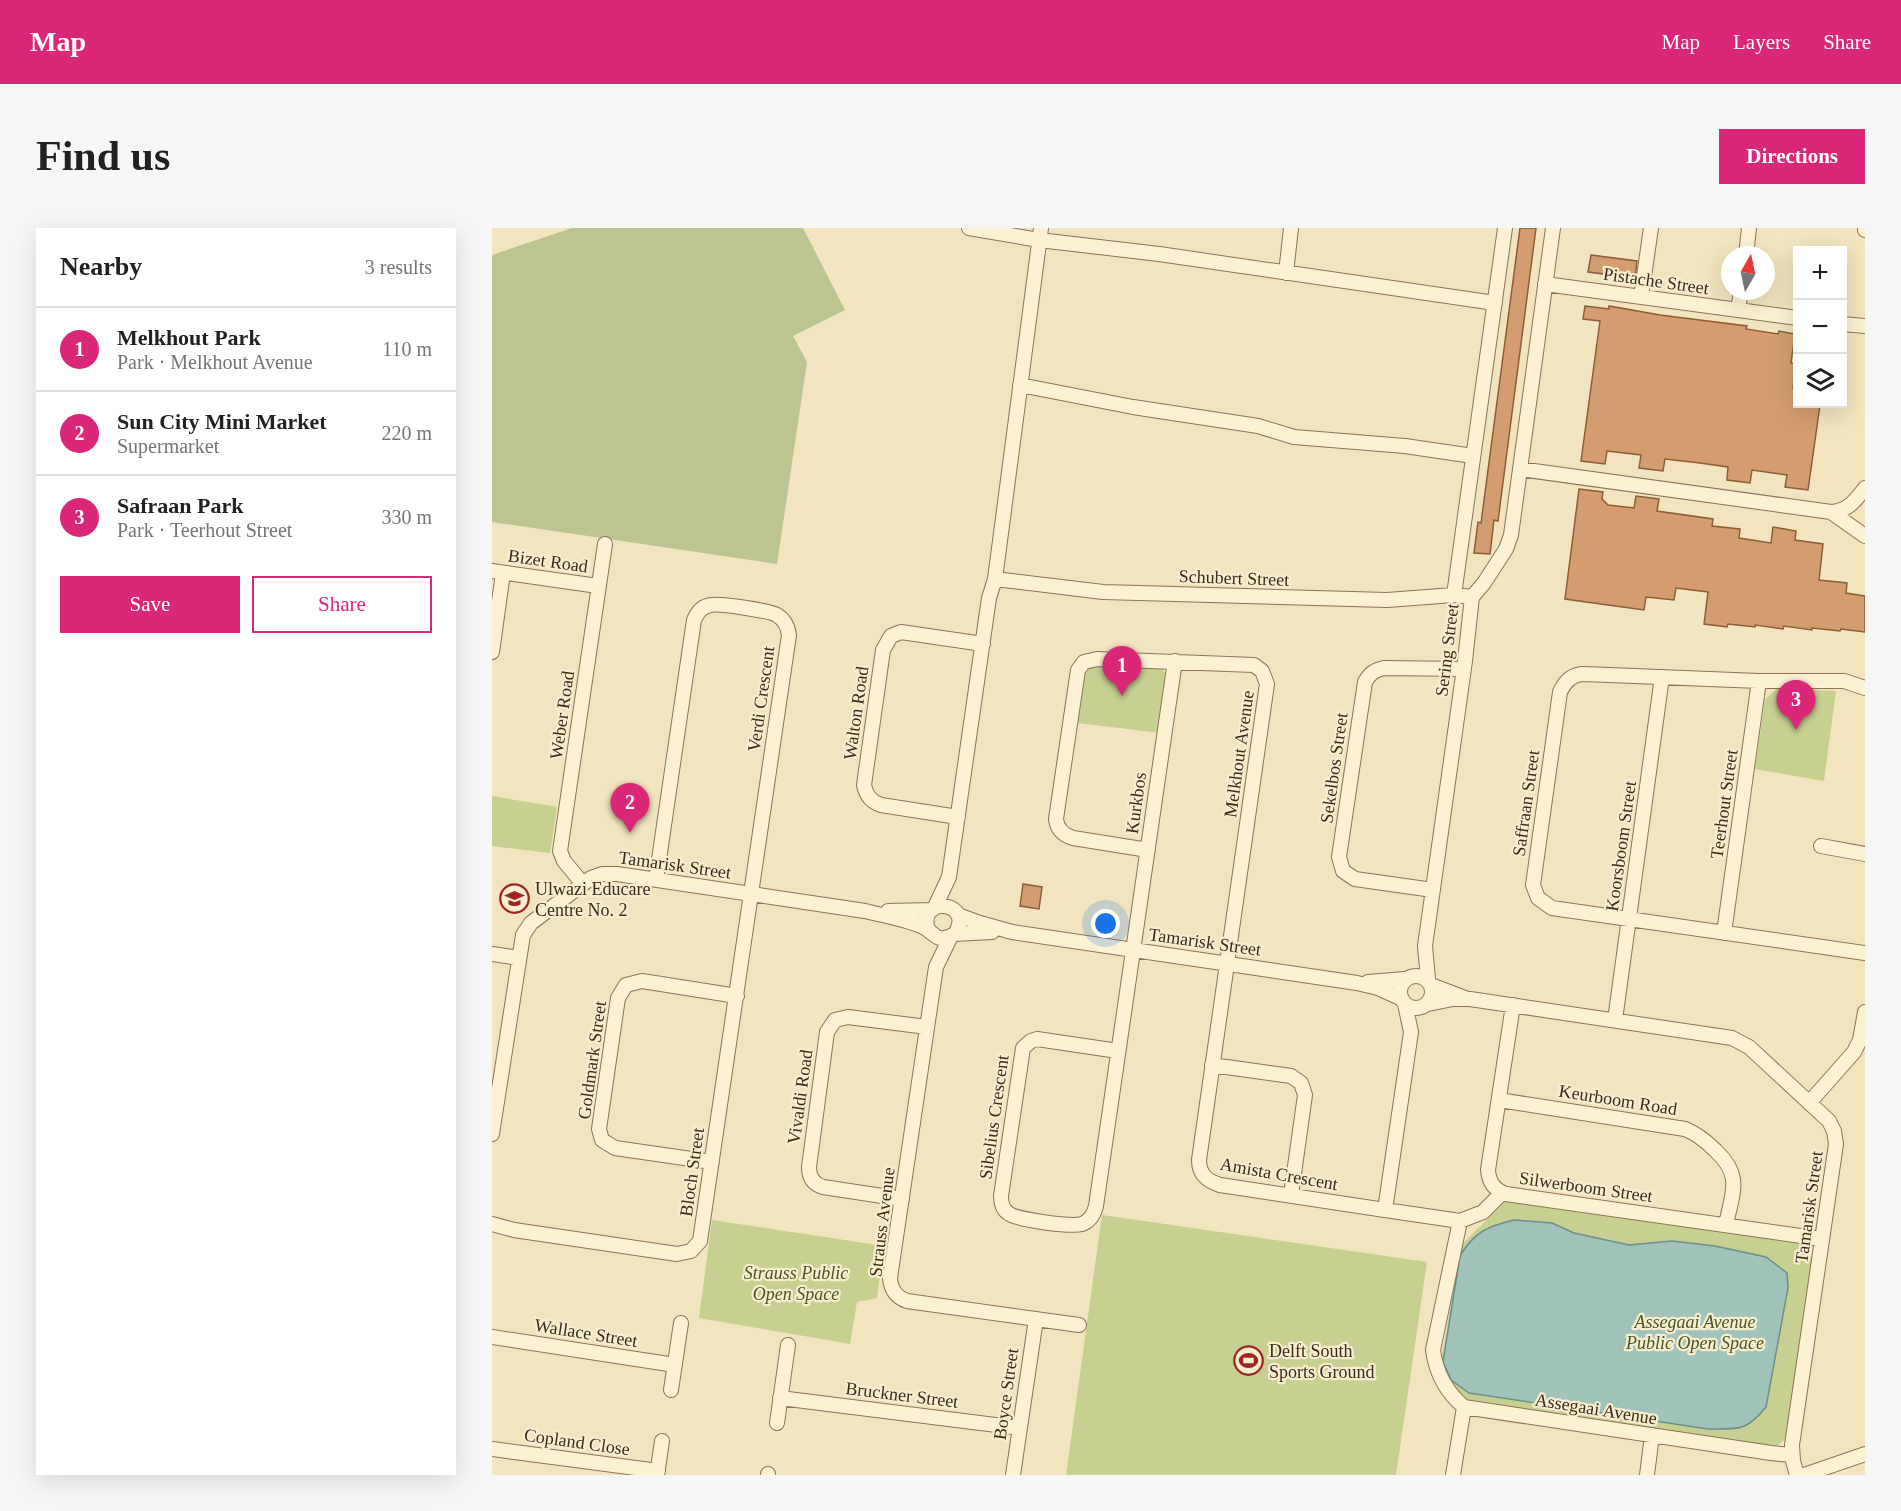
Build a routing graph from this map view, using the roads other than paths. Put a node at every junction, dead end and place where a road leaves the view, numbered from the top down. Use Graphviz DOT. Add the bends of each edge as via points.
graph roads {
  1 [pos="969,228"];
  2 [pos="1291,228"];
  3 [pos="1505,228"];
  4 [pos="1553,228"];
  5 [pos="1651,228"];
  6 [pos="1749,228"];
  7 [pos="1006,231"];
  8 [pos="1040,234"];
  9 [pos="1747,246"];
  10 [pos="1286,273"];
  11 [pos="1545,284"];
  12 [pos="1641,297"];
  13 [pos="1740,300"];
  14 [pos="1495,303"];
  15 [pos="1738,310"];
  16 [pos="1793,317"];
  17 [pos="1847,324"];
  18 [pos="1865,326"];
  19 [pos="1020,386"];
  20 [pos="1473,456"];
  21 [pos="1520,469"];
  22 [pos="1865,488"];
  23 [pos="1831,512"];
  24 [pos="1865,536"];
  25 [pos="605,544"];
  26 [pos="498,572"];
  27 [pos="995,579"];
  28 [pos="598,586"];
  29 [pos="1454,595"];
  30 [pos="1472,597"];
  31 [pos="982,644"];
  32 [pos="492,652"];
  33 [pos="1175,661"];
  34 [pos="1464,669"];
  35 [pos="1662,677"];
  36 [pos="1759,681"];
  37 [pos="1865,688"];
  38 [pos="958,817"];
  39 [pos="1821,846"];
  40 [pos="1148,850"];
  41 [pos="1865,854"];
  42 [pos="949,877"];
  43 [pos="656,880"];
  44 [pos="583,884"];
  45 [pos="1432,890"];
  46 [pos="752,894"];
  47 [pos="934,908"];
  48 [pos="865,911"];
  49 [pos="956,913"];
  50 [pos="1629,919"];
  51 [pos="930,932"];
  52 [pos="1012,932"];
  53 [pos="1724,933"];
  54 [pos="952,935"];
  55 [pos="1425,946"];
  56 [pos="1133,950"];
  57 [pos="1865,953"];
  58 [pos="492,954"];
  59 [pos="519,958"];
  60 [pos="1226,963"];
  61 [pos="936,968"];
  62 [pos="1407,978"];
  63 [pos="1357,982"];
  64 [pos="1430,982"];
  65 [pos="737,996"];
  66 [pos="1470,999"];
  67 [pos="1404,1002"];
  68 [pos="1425,1005"];
  69 [pos="1513,1005"];
  70 [pos="1865,1012"];
  71 [pos="1615,1020"];
  72 [pos="927,1027"];
  73 [pos="1411,1032"];
  74 [pos="1118,1051"];
  75 [pos="1212,1065"];
  76 [pos="1499,1100"];
  77 [pos="1809,1103"];
  78 [pos="492,1134"];
  79 [pos="712,1162"];
  80 [pos="1502,1193"];
  81 [pos="1291,1196"];
  82 [pos="902,1199"];
  83 [pos="1385,1210"];
  84 [pos="1460,1221"];
  85 [pos="492,1224"];
  86 [pos="1726,1225"];
  87 [pos="1822,1239"];
  88 [pos="1036,1319"];
  89 [pos="681,1323"];
  90 [pos="1079,1325"];
  91 [pos="492,1337"];
  92 [pos="788,1345"];
  93 [pos="675,1365"];
  94 [pos="671,1390"];
  95 [pos="780,1398"];
  96 [pos="1464,1407"];
  97 [pos="777,1423"];
  98 [pos="1020,1428"];
  99 [pos="1652,1435"];
  100 [pos="662,1441"];
  101 [pos="492,1449"];
  102 [pos="1865,1454"];
  103 [pos="1792,1455"];
  104 [pos="658,1473"];
  105 [pos="1013,1475"];
  106 [pos="1453,1475"];
  107 [pos="1647,1475"];
  108 [pos="1797,1475"];
  109 [pos="1803,1475"];
  1 -- 7 [label="street"];
  2 -- 10 [label="street"];
  3 -- 14 [label="street"];
  4 -- 11 [label="street, Sering Street"];
  5 -- 12 [label="street"];
  6 -- 9 [label="street"];
  7 -- 8 [label="street"];
  8 -- 10 [label="street"];
  8 -- 19 [label="street"];
  10 -- 14 [label="street"];
  11 -- 12 [label="street, Pistache Street"];
  11 -- 21 [label="street, Sering Street"];
  12 -- 15 [label="street, Pistache Street"];
  13 -- 15 [label="street"];
  14 -- 20 [label="street"];
  15 -- 16 [label="street, Pistache Street"];
  17 -- 18 [label="street"];
  19 -- 20 [label="street" via="1258,426 1294,437"];
  19 -- 27 [label="street"];
  20 -- 29 [label="street"];
  21 -- 23 [label="street"];
  21 -- 30 [label="street, Sering Street" via="1509,542"];
  22 -- 23 [label="street" via="1846,508"];
  23 -- 24 [label="street"];
  25 -- 28 [label="street, Weber Road"];
  26 -- 28 [label="street, Bizet Road"];
  26 -- 32 [label="street"];
  27 -- 29 [label="street, Schubert Street" via="1114,592 1386,600"];
  27 -- 31 [label="street"];
  28 -- 44 [label="street, Weber Road" via="560,851"];
  29 -- 30 [label="street, Schubert Street"];
  30 -- 34 [label="street, Sering Street"];
  31 -- 38 [label="street"];
  31 -- 38 [label="street, Walton Road" via="901,632 887,640 881,661 865,791 881,805"];
  33 -- 40 [label="street, Kurkbos"];
  33 -- 40 [label="street, Melkhout Avenue" via="1088,660 1078,670 1072,707 1056,819 1059,829 1073,838"];
  33 -- 60 [label="street, Melkhout Avenue" via="1249,663 1259,667 1266,679"];
  34 -- 45 [label="street, Sering Street"];
  34 -- 45 [label="street, Sekelbos Street" via="1384,668 1368,677 1341,846 1341,867 1350,878"];
  35 -- 36 [label="street, Saffraan Street"];
  35 -- 50 [label="street, Koorsboom Street"];
  35 -- 50 [label="street, Saffraan Street" via="1584,674 1565,682 1560,692 1533,885 1538,898 1552,908"];
  36 -- 37 [label="street, Saffraan Street" via="1844,681"];
  36 -- 53 [label="street, Teerhout Street"];
  38 -- 42 [label="street"];
  39 -- 41 [label="street"];
  40 -- 56 [label="street, Kurkbos"];
  42 -- 47 [label="street"];
  42 -- 49 [label="street"];
  43 -- 44 [label="street, Tamarisk Street" via="610,873"];
  43 -- 46 [label="street, Tamarisk Street"];
  43 -- 46 [label="street, Verdi Crescent" via="694,620 700,610 717,604 776,614 789,630"];
  44 -- 59 [label="street, Tamarisk Street" via="527,926"];
  45 -- 55 [label="street, Sering Street"];
  46 -- 48 [label="street, Tamarisk Street"];
  46 -- 65 [label="street, Bloch Street"];
  47 -- 48 [label="street, Tamarisk Street"];
  47 -- 49 [label="street" via="946,906"];
  47 -- 51 [label="street" via="927,919"];
  48 -- 51 [label="street, Tamarisk Street"];
  49 -- 52 [label="street, Tamarisk Street"];
  49 -- 54 [label="street" via="960,922"];
  50 -- 53 [label="street, Saffraan Street"];
  50 -- 71 [label="street, Koorsboom Street"];
  51 -- 54 [label="street" via="940,938"];
  51 -- 61 [label="street, Strauss Avenue"];
  52 -- 54 [label="street, Tamarisk Street"];
  52 -- 56 [label="street, Tamarisk Street"];
  53 -- 57 [label="street, Saffraan Street"];
  54 -- 61 [label="street, Strauss Avenue"];
  55 -- 62 [label="street, Sering Street"];
  55 -- 64 [label="street, Sering Street"];
  56 -- 60 [label="street, Tamarisk Street"];
  56 -- 74 [label="street, Sibelius Crescent"];
  58 -- 59 [label="street"];
  59 -- 78 [label="street, Tamarisk Street"];
  60 -- 63 [label="street, Tamarisk Street"];
  60 -- 75 [label="street, Amista Crescent"];
  61 -- 72 [label="street, Strauss Avenue"];
  62 -- 63 [label="street, Tamarisk Street"];
  62 -- 64 [label="street" via="1418,976"];
  62 -- 67 [label="street" via="1401,987"];
  63 -- 67 [label="street, Tamarisk Street"];
  64 -- 66 [label="street, Tamarisk Street"];
  64 -- 68 [label="street" via="1433,994"];
  65 -- 79 [label="street, Bloch Street"];
  65 -- 79 [label="street, Goldmark Street" via="642,981 626,985 618,998 599,1129 602,1140 615,1148"];
  66 -- 68 [label="street, Tamarisk Street"];
  66 -- 69 [label="street, Tamarisk Street"];
  67 -- 68 [label="street" via="1417,1008"];
  67 -- 73 [label="street"];
  68 -- 73 [label="street"];
  69 -- 71 [label="street, Tamarisk Street"];
  69 -- 76 [label="street, Silwerboom Street"];
  70 -- 77 [label="street" via="1854,1052"];
  71 -- 77 [label="street, Tamarisk Street" via="1732,1038 1749,1047"];
  72 -- 82 [label="street, Strauss Avenue"];
  72 -- 82 [label="street, Vivaldi Road" via="844,1017 827,1032 810,1176 822,1187"];
  73 -- 83 [label="street"];
  74 -- 74 [label="street, Sibelius Crescent" via="1092,1215 1084,1223 1073,1225 1008,1213 1001,1196 1023,1048 1037,1039"];
  75 -- 81 [label="street, Amista Crescent" via="1199,1160 1201,1171 1208,1180 1220,1185"];
  75 -- 81 [label="street" via="1291,1076 1301,1083 1305,1095"];
  76 -- 80 [label="street, Silwerboom Street" via="1488,1176 1493,1187"];
  76 -- 86 [label="street, Keurboom Road" via="1695,1133 1731,1168 1734,1181"];
  77 -- 87 [label="street, Tamarisk Street" via="1828,1121 1836,1137"];
  79 -- 85 [label="street, Bloch Street" via="700,1241 682,1254"];
  80 -- 84 [label="street" via="1483,1212"];
  80 -- 86 [label="street, Silwerboom Street"];
  81 -- 83 [label="street, Amista Crescent"];
  82 -- 88 [label="street, Strauss Avenue" via="890,1278 898,1296"];
  83 -- 84 [label="street, Amista Crescent"];
  84 -- 96 [label="street" via="1433,1350 1443,1383"];
  86 -- 87 [label="street, Silwerboom Street"];
  87 -- 103 [label="street, Tamarisk Street"];
  88 -- 90 [label="street, Strauss Avenue"];
  88 -- 98 [label="street, Boyce Street"];
  89 -- 93 [label="street"];
  91 -- 93 [label="street, Wallace Street"];
  92 -- 95 [label="street"];
  93 -- 94 [label="street"];
  95 -- 97 [label="street"];
  95 -- 98 [label="street, Bruckner Street"];
  96 -- 99 [label="street, Assegaai Avenue"];
  96 -- 106 [label="street"];
  98 -- 105 [label="street, Boyce Street"];
  99 -- 103 [label="street, Assegaai Avenue"];
  99 -- 107 [label="street"];
  100 -- 104 [label="street, Copland Close"];
  101 -- 104 [label="street, Copland Close"];
  102 -- 109 [label="street"];
  103 -- 108 [label="street, Tamarisk Street"];
}
